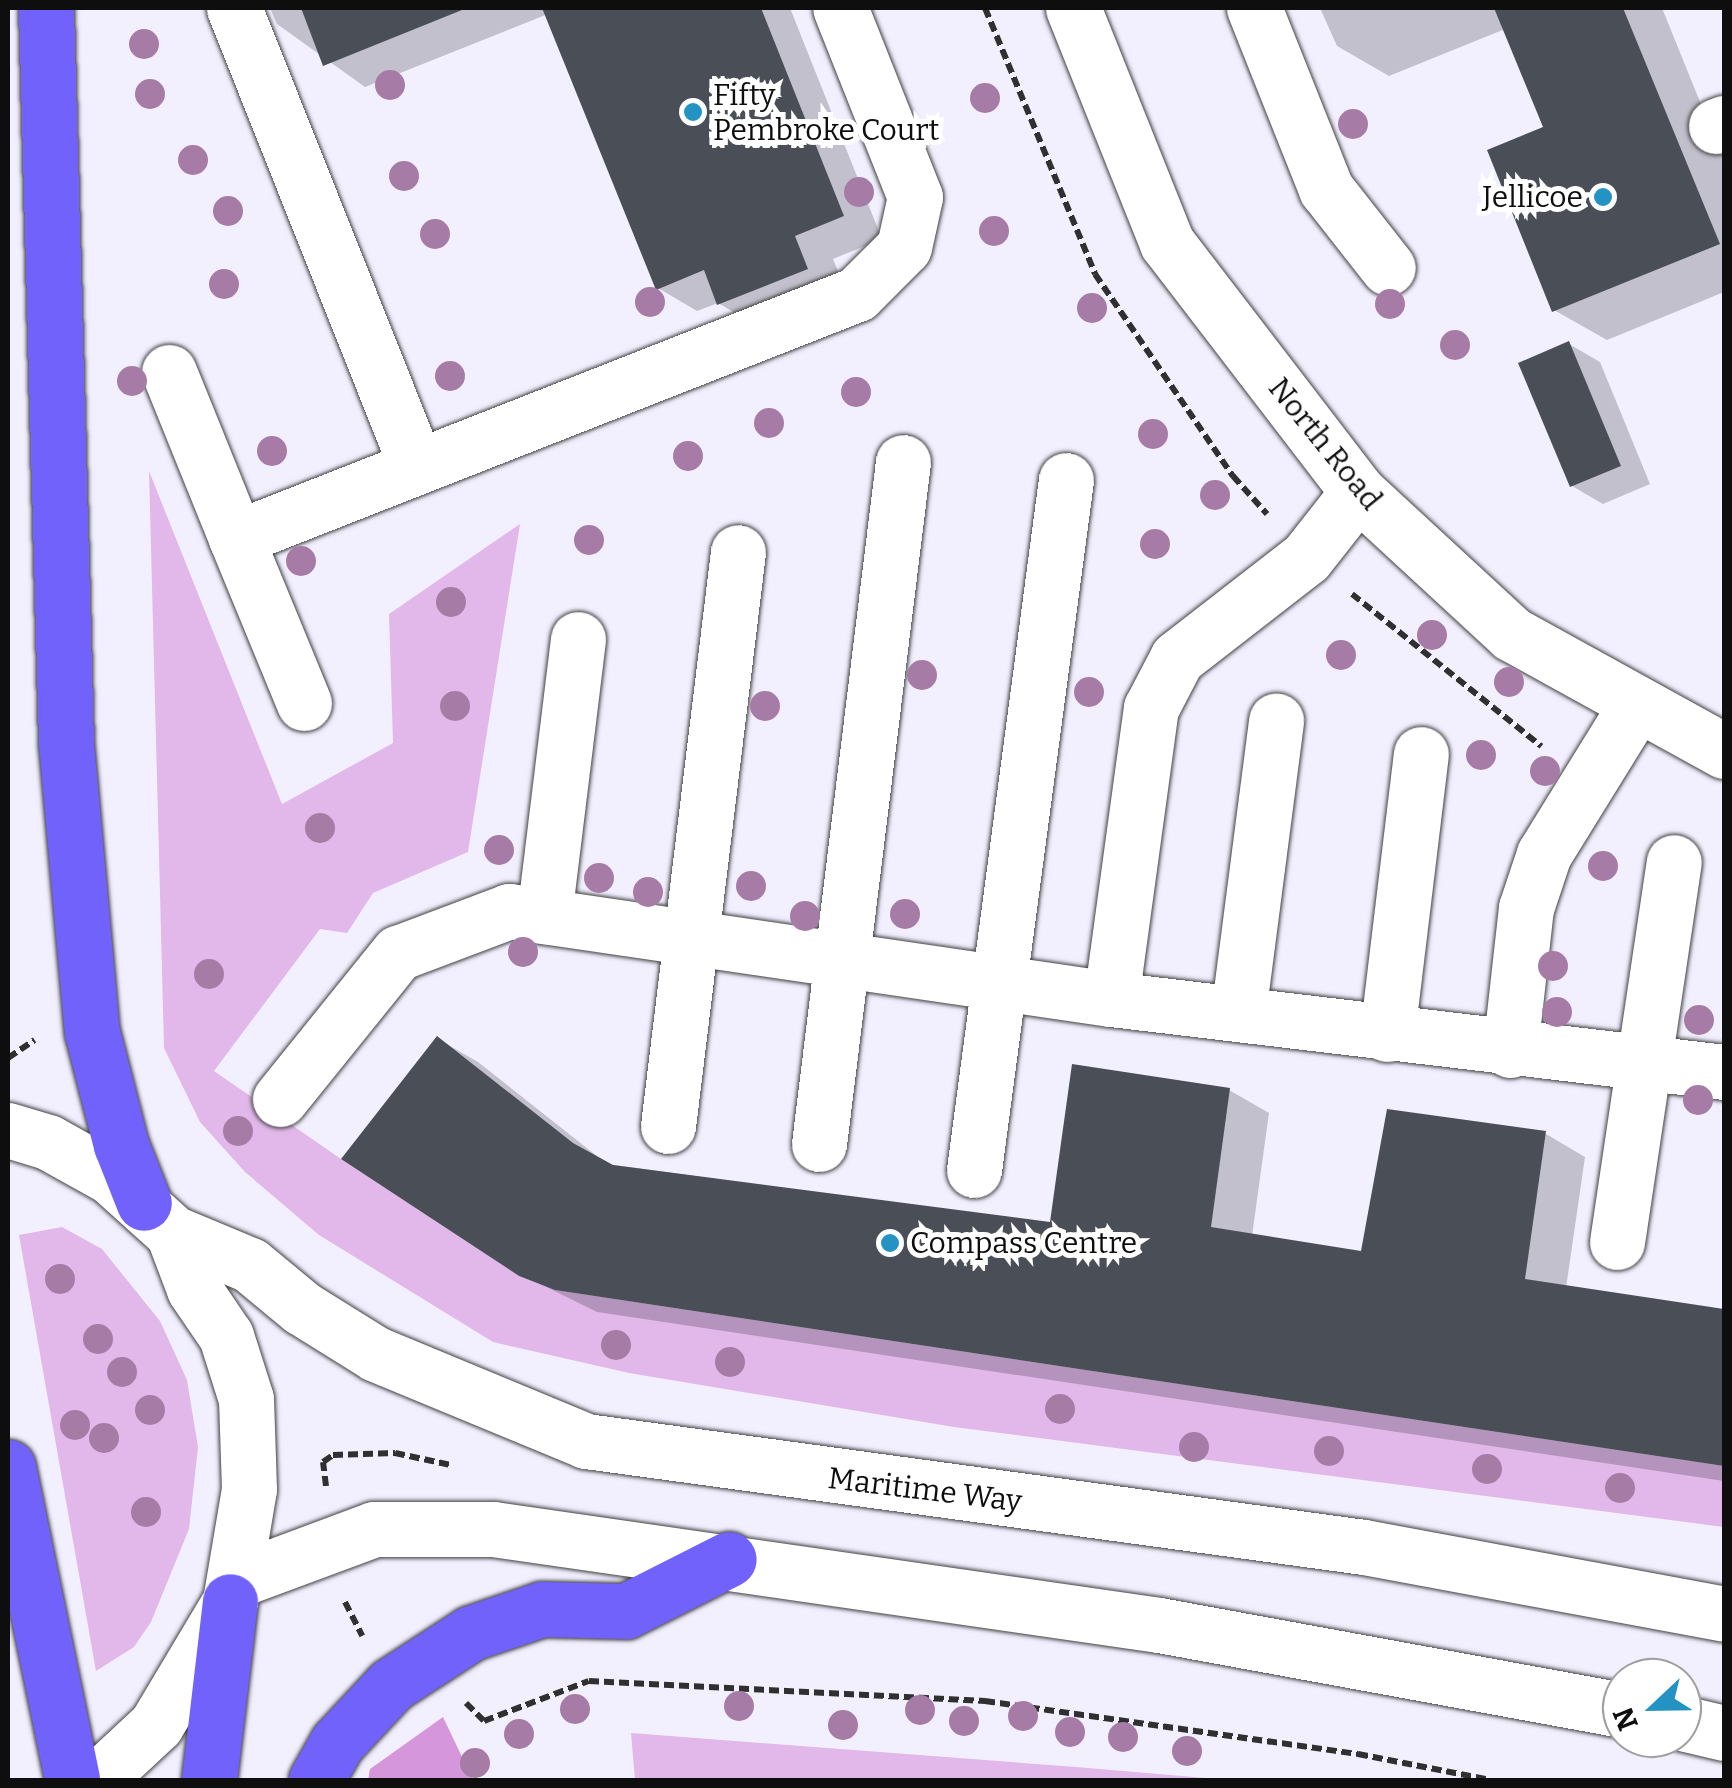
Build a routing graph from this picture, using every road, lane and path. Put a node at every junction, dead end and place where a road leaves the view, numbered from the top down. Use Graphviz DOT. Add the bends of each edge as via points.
graph roads {
  1 [pos="46,8"];
  2 [pos="234,8"];
  3 [pos="840,8"];
  4 [pos="1074,8"];
  5 [pos="1254,8"];
  6 [pos="1388,268"];
  7 [pos="169,372"];
  8 [pos="902,462"];
  9 [pos="417,467"];
  10 [pos="1066,480"];
  11 [pos="1358,492"];
  12 [pos="236,538"];
  13 [pos="738,552"];
  14 [pos="578,639"];
  15 [pos="304,703"];
  16 [pos="1636,705"];
  17 [pos="1276,720"];
  18 [pos="1724,751"];
  19 [pos="1421,754"];
  20 [pos="1674,862"];
  21 [pos="544,916"];
  22 [pos="691,939"];
  23 [pos="842,960"];
  24 [pos="1000,982"];
  25 [pos="1110,998"];
  26 [pos="1238,1014"];
  27 [pos="1387,1034"];
  28 [pos="36,1039"];
  29 [pos="1510,1050"];
  30 [pos="11,1057"];
  31 [pos="1644,1064"];
  32 [pos="1724,1072"];
  33 [pos="280,1099"];
  34 [pos="668,1126"];
  35 [pos="28,1136"];
  36 [pos="818,1144"];
  37 [pos="974,1170"];
  38 [pos="158,1218"];
  39 [pos="1617,1242"];
  40 [pos="8,1467"];
  41 [pos="729,1559"];
  42 [pos="233,1590"];
  43 [pos="1724,1614"];
  44 [pos="1602,1706"];
  45 [pos="478,1720"];
  46 [pos="72,1780"];
  47 [pos="96,1780"];
  48 [pos="209,1780"];
  49 [pos="316,1780"];
  50 [pos="1490,1780"];
  1 -- 38 [label="main road" via="66,743 92,1032 121,1145"];
  2 -- 9 [label="street"];
  3 -- 9 [label="street" via="915,196 904,247 858,294"];
  4 -- 11 [label="street, North Road" via="1167,243"];
  5 -- 6 [label="street" via="1326,190"];
  7 -- 12 [label="street"];
  8 -- 23 [label="street"];
  9 -- 12 [label="street"];
  10 -- 24 [label="street"];
  11 -- 16 [label="street, North Road" via="1512,634"];
  11 -- 25 [label="street" via="1306,558 1176,658 1150,708"];
  12 -- 15 [label="street"];
  13 -- 22 [label="street"];
  14 -- 21 [label="street"];
  16 -- 18 [label="street, North Road"];
  16 -- 29 [label="street" via="1544,854 1526,908"];
  17 -- 26 [label="street"];
  19 -- 27 [label="street"];
  20 -- 31 [label="street"];
  21 -- 22 [label="street"];
  21 -- 33 [label="street" via="508,911 398,953"];
  22 -- 23 [label="street"];
  22 -- 34 [label="street"];
  23 -- 24 [label="street"];
  23 -- 36 [label="street"];
  24 -- 25 [label="street"];
  24 -- 37 [label="street"];
  25 -- 26 [label="street"];
  26 -- 27 [label="street"];
  27 -- 29 [label="street"];
  28 -- 30 [label="path"];
  29 -- 31 [label="street"];
  31 -- 32 [label="street"];
  31 -- 39 [label="street"];
  35 -- 38 [label="street, Maritime Way"];
  38 -- 42 [label="street" via="226,1336 246,1399 250,1488"];
  38 -- 43 [label="street, Maritime Way" via="250,1265 302,1308 390,1361 586,1441 1364,1548"];
  40 -- 46 [label="main road"];
  41 -- 42 [label="street" via="429,1526 334,1539"];
  41 -- 44 [label="street" via="1178,1628"];
  41 -- 49 [label="main road" via="626,1611 542,1609 471,1633 391,1685 338,1743"];
  42 -- 47 [label="street" via="156,1725"];
  42 -- 48 [label="main road"];
  45 -- 50 [label="path" via="589,1680 698,1682 985,1700 1358,1754"];
}
